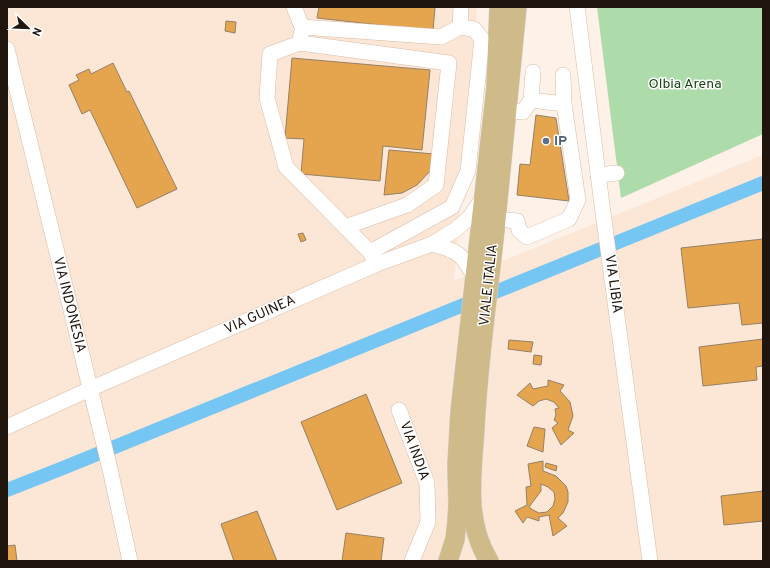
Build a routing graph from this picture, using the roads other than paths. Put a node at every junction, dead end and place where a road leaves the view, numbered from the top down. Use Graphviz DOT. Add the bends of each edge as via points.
graph roads {
  1 [pos="294,7"];
  2 [pos="461,7"];
  3 [pos="499,7"];
  4 [pos="517,7"];
  5 [pos="577,7"];
  6 [pos="302,27"];
  7 [pos="460,27"];
  8 [pos="300,43"];
  9 [pos="7,49"];
  10 [pos="533,72"];
  11 [pos="563,75"];
  12 [pos="531,100"];
  13 [pos="564,104"];
  14 [pos="506,111"];
  15 [pos="617,173"];
  16 [pos="598,175"];
  17 [pos="483,198"];
  18 [pos="496,219"];
  19 [pos="345,227"];
  20 [pos="432,244"];
  21 [pos="373,258"];
  22 [pos="479,279"];
  23 [pos="477,322"];
  24 [pos="90,389"];
  25 [pos="399,410"];
  26 [pos="7,427"];
  27 [pos="130,561"];
  28 [pos="412,561"];
  29 [pos="448,561"];
  30 [pos="489,561"];
  31 [pos="650,561"];
  1 -- 6 [label="street"];
  2 -- 7 [label="street"];
  3 -- 17 [label="main road, VIALE ITALIA" via="496,87"];
  4 -- 14 [label="main road, VIALE ITALIA"];
  5 -- 16 [label="street, VIA LIBIA"];
  6 -- 7 [label="street" via="441,37"];
  6 -- 8 [label="street"];
  7 -- 21 [label="street" via="474,29 482,39 468,171 452,207"];
  8 -- 19 [label="street" via="270,54 267,98 286,167"];
  8 -- 19 [label="street" via="449,63 436,185 406,205"];
  9 -- 24 [label="street, VIA INDONESIA"];
  10 -- 12 [label="street"];
  11 -- 13 [label="street"];
  12 -- 13 [label="street"];
  12 -- 14 [label="street" via="523,112"];
  13 -- 18 [label="street" via="578,200 569,219 527,237 519,230 517,221"];
  14 -- 18 [label="main road, VIALE ITALIA"];
  15 -- 16 [label="street"];
  16 -- 31 [label="street, VIA LIBIA"];
  17 -- 20 [label="street, VIA GUINEA" via="469,218"];
  17 -- 22 [label="main road, VIALE ITALIA"];
  18 -- 22 [label="main road, VIALE ITALIA"];
  19 -- 21 [label="street"];
  20 -- 21 [label="street, VIA GUINEA"];
  20 -- 22 [label="street" via="452,249 464,258"];
  21 -- 24 [label="street, VIA GUINEA"];
  22 -- 23 [label="main road, VIALE ITALIA"];
  23 -- 29 [label="main road, VIALE ITALIA" via="460,412 458,504 455,538"];
  23 -- 30 [label="main road, VIALE ITALIA" via="472,506 480,542"];
  24 -- 26 [label="street, VIA GUINEA"];
  24 -- 27 [label="street, VIA INDONESIA"];
  25 -- 28 [label="street, VIA INDIA" via="427,483 428,522"];
}
